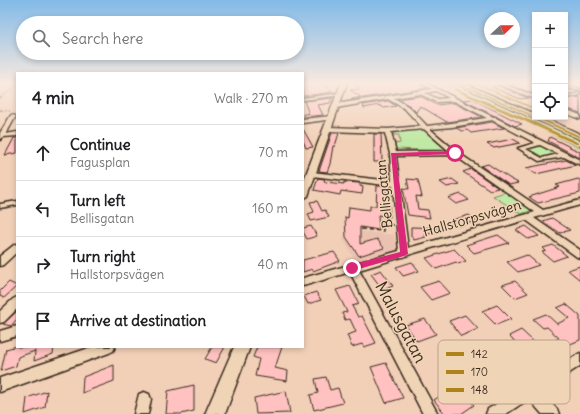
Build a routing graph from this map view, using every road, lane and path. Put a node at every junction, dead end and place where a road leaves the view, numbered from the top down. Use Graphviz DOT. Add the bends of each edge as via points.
graph roads {
  1 [pos="337,102"];
  2 [pos="361,102"];
  3 [pos="397,102"];
  4 [pos="462,102"];
  5 [pos="502,102"];
  6 [pos="505,102"];
  7 [pos="336,106"];
  8 [pos="0,110"];
  9 [pos="568,112"];
  10 [pos="13,114"];
  11 [pos="532,115"];
  12 [pos="532,115"];
  13 [pos="580,117"];
  14 [pos="332,118"];
  15 [pos="494,118"];
  16 [pos="543,120"];
  17 [pos="304,121"];
  18 [pos="426,128"];
  19 [pos="328,129"];
  20 [pos="388,131"];
  21 [pos="16,134"];
  22 [pos="0,137"];
  23 [pos="580,137"];
  24 [pos="541,143"];
  25 [pos="455,153"];
  26 [pos="393,154"];
  27 [pos="565,155"];
  28 [pos="580,163"];
  29 [pos="312,174"];
  30 [pos="396,184"];
  31 [pos="304,192"];
  32 [pos="580,202"];
  33 [pos="16,203"];
  34 [pos="0,206"];
  35 [pos="542,213"];
  36 [pos="528,218"];
  37 [pos="400,226"];
  38 [pos="361,229"];
  39 [pos="16,248"];
  40 [pos="404,254"];
  41 [pos="580,255"];
  42 [pos="0,262"];
  43 [pos="352,268"];
  44 [pos="304,282"];
  45 [pos="16,303"];
  46 [pos="0,318"];
  47 [pos="16,330"];
  48 [pos="0,336"];
  49 [pos="105,348"];
  50 [pos="242,348"];
  51 [pos="580,359"];
  52 [pos="570,365"];
  53 [pos="0,385"];
  54 [pos="144,399"];
  55 [pos="509,404"];
  56 [pos="542,404"];
  57 [pos="141,414"];
  58 [pos="215,414"];
  59 [pos="431,414"];
  60 [pos="493,414"];
  61 [pos="552,414"];
  1 -- 7 [label="street"];
  2 -- 7 [label="street"];
  3 -- 18 [label="street" via="407,108"];
  4 -- 15 [label="street"];
  5 -- 11 [label="street"];
  6 -- 12 [label="street"];
  7 -- 14 [label="street"];
  8 -- 10 [label="path"];
  9 -- 13 [label="street"];
  10 -- 22 [label="street"];
  14 -- 17 [label="street"];
  14 -- 19 [label="street"];
  15 -- 18 [label="street"];
  15 -- 24 [label="street"];
  16 -- 23 [label="street"];
  18 -- 20 [label="street"];
  18 -- 25 [label="street"];
  19 -- 20 [label="street"];
  19 -- 29 [label="street"];
  20 -- 26 [label="street, Bellisgatan"];
  21 -- 22 [label="street"];
  24 -- 27 [label="street"];
  24 -- 27 [label="street" via="521,148 541,160"];
  25 -- 26 [label="street"];
  25 -- 35 [label="street"];
  26 -- 30 [label="street, Bellisgatan"];
  27 -- 28 [label="street"];
  29 -- 30 [label="street"];
  29 -- 31 [label="street"];
  30 -- 37 [label="street, Bellisgatan"];
  32 -- 35 [label="street, Hallstorpsvägen"];
  33 -- 34 [label="street"];
  35 -- 36 [label="street, Hallstorpsvägen"];
  36 -- 40 [label="street, Hallstorpsvägen"];
  36 -- 41 [label="street"];
  37 -- 38 [label="path" via="383,224 383,230"];
  37 -- 40 [label="street, Bellisgatan"];
  39 -- 42 [label="street"];
  40 -- 43 [label="street, Hallstorpsvägen"];
  43 -- 44 [label="street, Hallstorpsvägen"];
  43 -- 59 [label="street, Malusgatan"];
  45 -- 46 [label="street"];
  47 -- 48 [label="street"];
  49 -- 53 [label="street"];
  50 -- 58 [label="street"];
  51 -- 52 [label="street"];
  54 -- 57 [label="street"];
  55 -- 60 [label="street"];
  56 -- 61 [label="street"];
}
